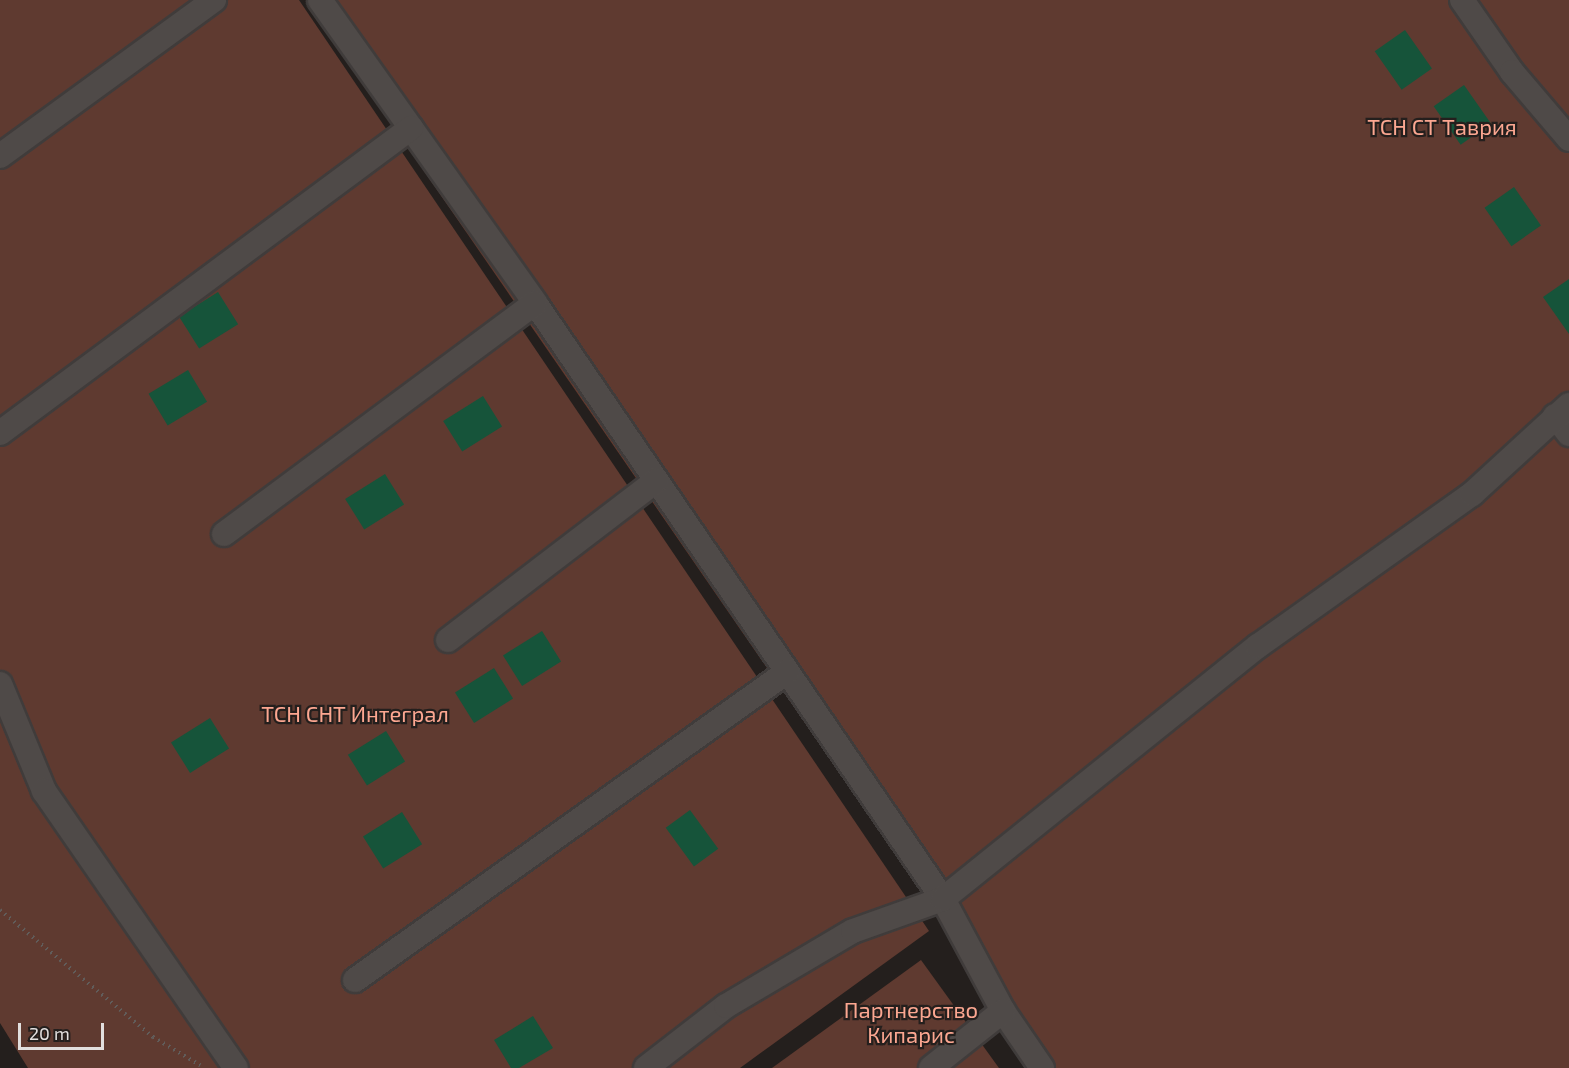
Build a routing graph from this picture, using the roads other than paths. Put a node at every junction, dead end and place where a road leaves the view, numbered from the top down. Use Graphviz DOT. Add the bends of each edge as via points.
graph roads {
  1 [pos="213,0"];
  2 [pos="320,0"];
  3 [pos="1462,0"];
  4 [pos="411,128"];
  5 [pos="1569,139"];
  6 [pos="0,156"];
  7 [pos="535,303"];
  8 [pos="1564,418"];
  9 [pos="0,433"];
  10 [pos="656,481"];
  11 [pos="224,534"];
  12 [pos="448,640"];
  13 [pos="787,672"];
  14 [pos="0,684"];
  15 [pos="943,899"];
  16 [pos="355,980"];
  17 [pos="1003,1011"];
  18 [pos="236,1068"];
  19 [pos="646,1068"];
  20 [pos="931,1068"];
  21 [pos="1042,1068"];
  1 -- 6 [label="street"];
  2 -- 4 [label="street"];
  3 -- 5 [label="street" via="1512,72"];
  4 -- 7 [label="street"];
  4 -- 9 [label="street"];
  7 -- 10 [label="street"];
  7 -- 11 [label="street"];
  8 -- 15 [label="street" via="1472,494 1258,646"];
  10 -- 12 [label="street"];
  10 -- 13 [label="street"];
  13 -- 15 [label="street"];
  13 -- 16 [label="street"];
  14 -- 18 [label="street" via="44,791"];
  15 -- 17 [label="street"];
  15 -- 19 [label="street" via="853,930 726,1006"];
  17 -- 20 [label="street"];
  17 -- 21 [label="street"];
}
